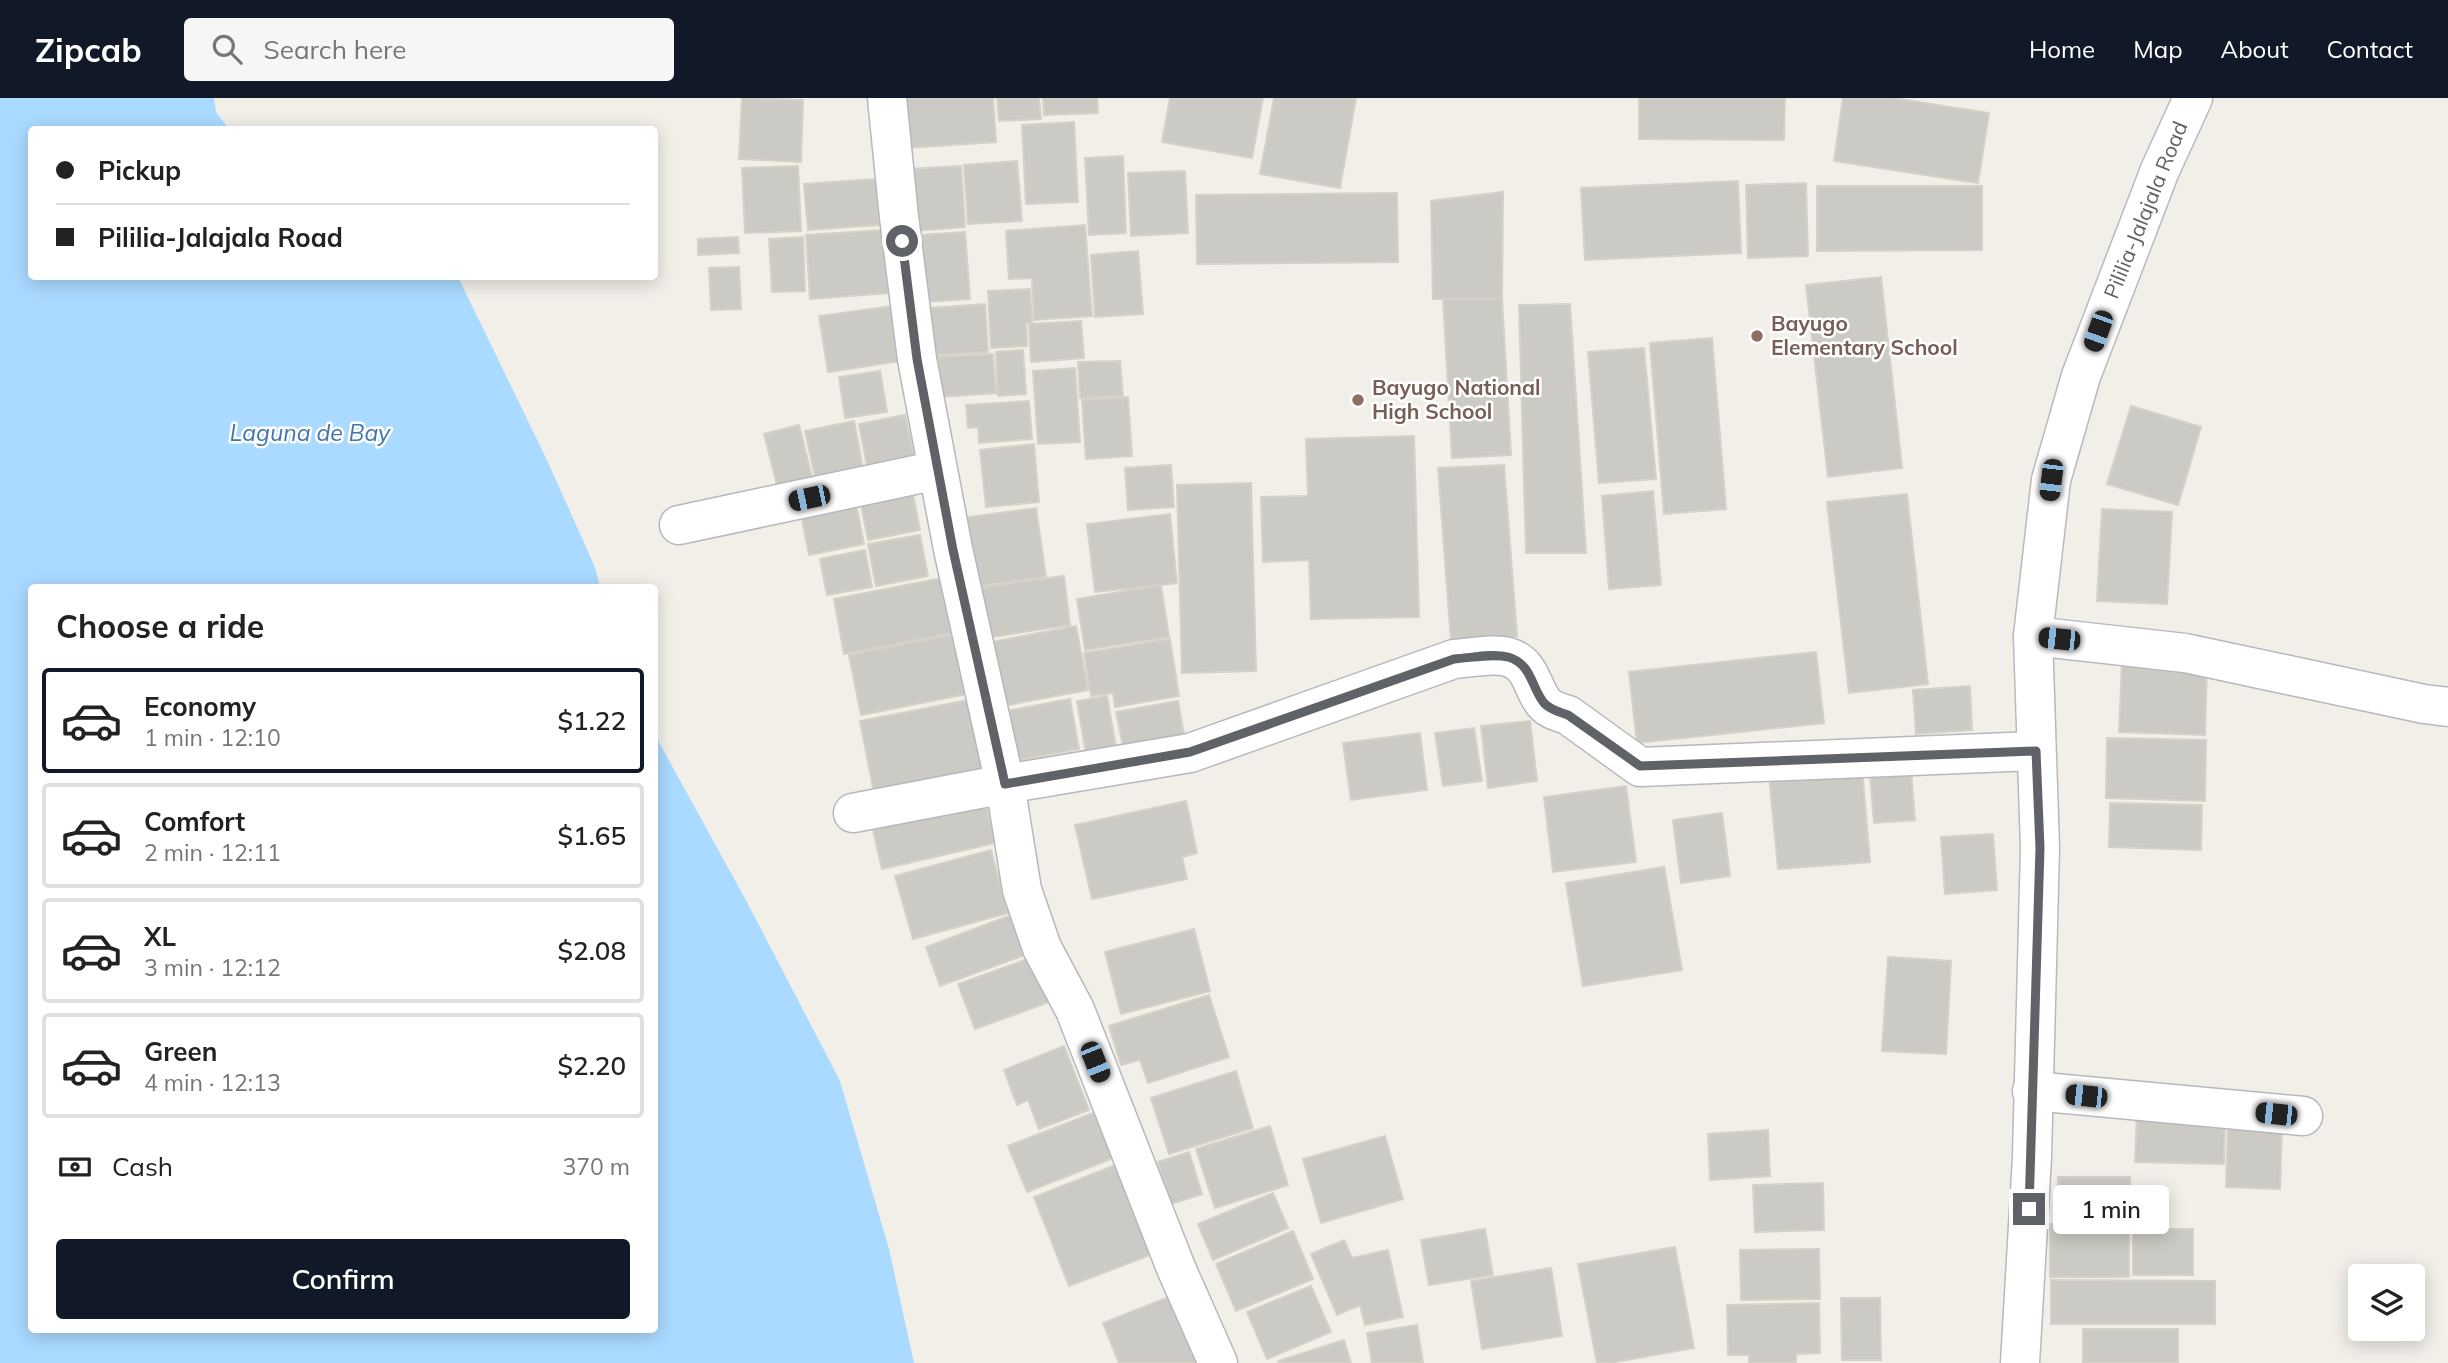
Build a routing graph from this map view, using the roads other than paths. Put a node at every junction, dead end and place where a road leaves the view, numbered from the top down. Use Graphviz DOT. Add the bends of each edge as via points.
graph roads {
  1 [pos="887,98"];
  2 [pos="2193,98"];
  3 [pos="938,470"];
  4 [pos="680,525"];
  5 [pos="2033,636"];
  6 [pos="2448,707"];
  7 [pos="2036,751"];
  8 [pos="1005,784"];
  9 [pos="853,813"];
  10 [pos="2032,1091"];
  11 [pos="2303,1116"];
  12 [pos="1218,1363"];
  13 [pos="2020,1363"];
  1 -- 3 [label="street" via="917,359"];
  2 -- 5 [label="street, Pililia-Jalajala Road" via="2160,170 2081,376 2051,480"];
  3 -- 4 [label="street"];
  3 -- 8 [label="street"];
  5 -- 6 [label="street" via="2185,653"];
  5 -- 7 [label="street, Pililia-Jalajala Road"];
  7 -- 8 [label="street" via="1640,766 1544,702 1522,663 1486,656 1454,659 1190,752"];
  7 -- 10 [label="street, Pililia-Jalajala Road" via="2040,848"];
  8 -- 9 [label="street"];
  8 -- 12 [label="street" via="1022,890 1042,948 1075,1010"];
  10 -- 11 [label="street"];
  10 -- 13 [label="street, Pililia-Jalajala Road"];
}
